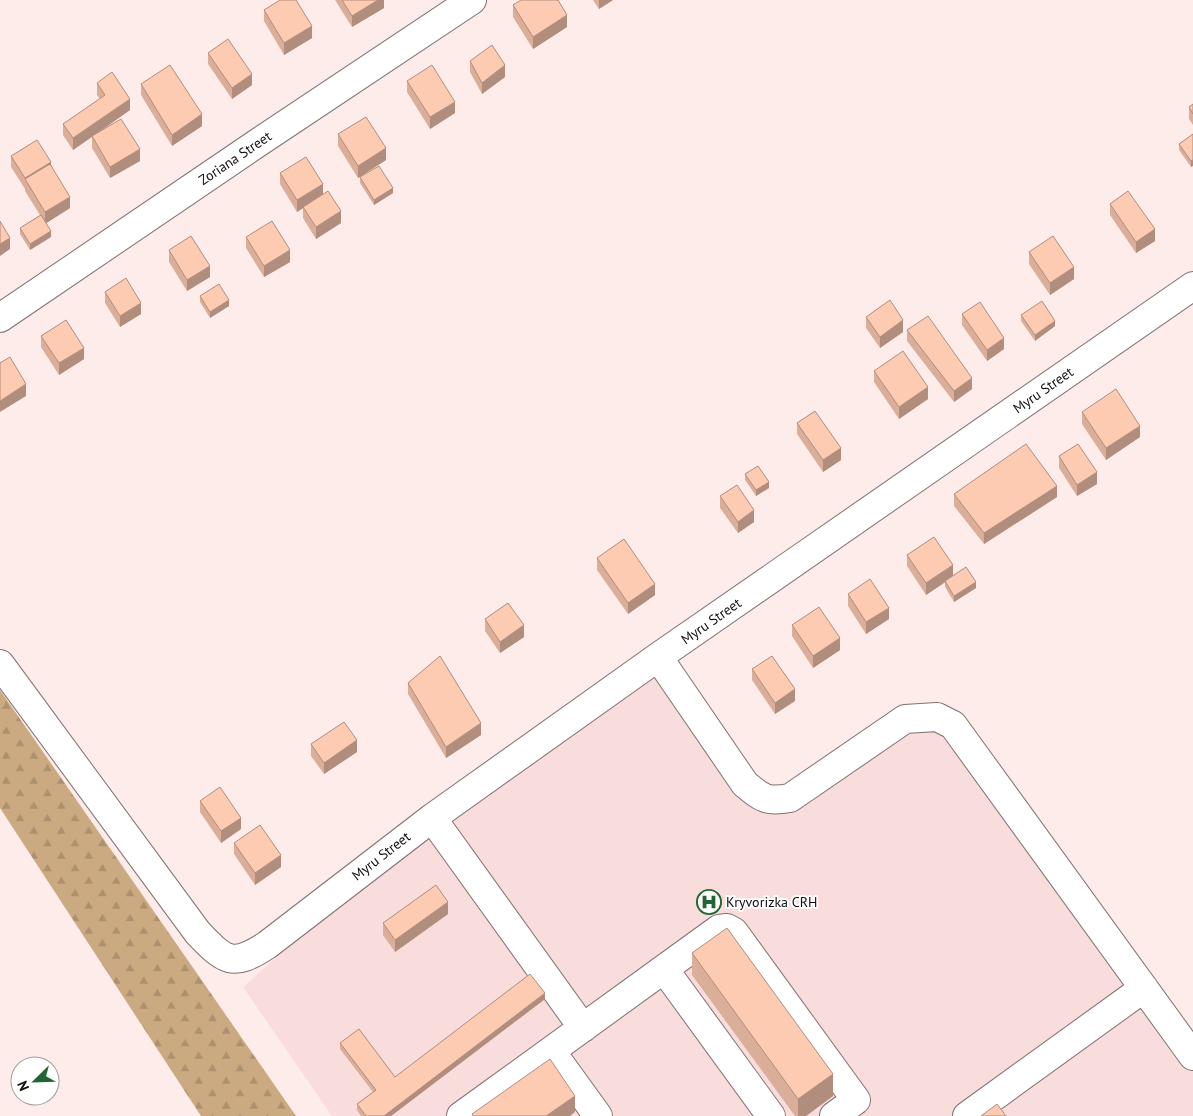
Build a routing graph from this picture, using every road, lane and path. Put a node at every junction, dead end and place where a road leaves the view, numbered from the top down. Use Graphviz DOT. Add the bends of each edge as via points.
graph roads {
  1 [pos="472,0"];
  2 [pos="1193,286"];
  3 [pos="0,318"];
  4 [pos="658,657"];
  5 [pos="0,664"];
  6 [pos="432,818"];
  7 [pos="664,969"];
  8 [pos="1144,988"];
  9 [pos="583,1028"];
  10 [pos="551,1051"];
  11 [pos="1193,1056"];
  12 [pos="460,1116"];
  13 [pos="598,1116"];
  14 [pos="771,1116"];
  15 [pos="834,1116"];
  16 [pos="967,1116"];
  1 -- 3 [label="street, Zoriana Street"];
  2 -- 4 [label="street, Myru Street"];
  4 -- 6 [label="street, Myru Street"];
  4 -- 8 [label="street" via="745,784 758,796 773,801 790,798 905,719 937,717 953,725"];
  5 -- 6 [label="street, Myru Street" via="198,933 218,954 233,959 249,957"];
  6 -- 9 [label="street"];
  7 -- 9 [label="street"];
  7 -- 14 [label="street"];
  7 -- 15 [label="street" via="719,929 727,928 734,932 856,1100"];
  8 -- 11 [label="street"];
  8 -- 16 [label="street"];
  9 -- 10 [label="street"];
  10 -- 12 [label="street"];
  10 -- 13 [label="street"];
}
